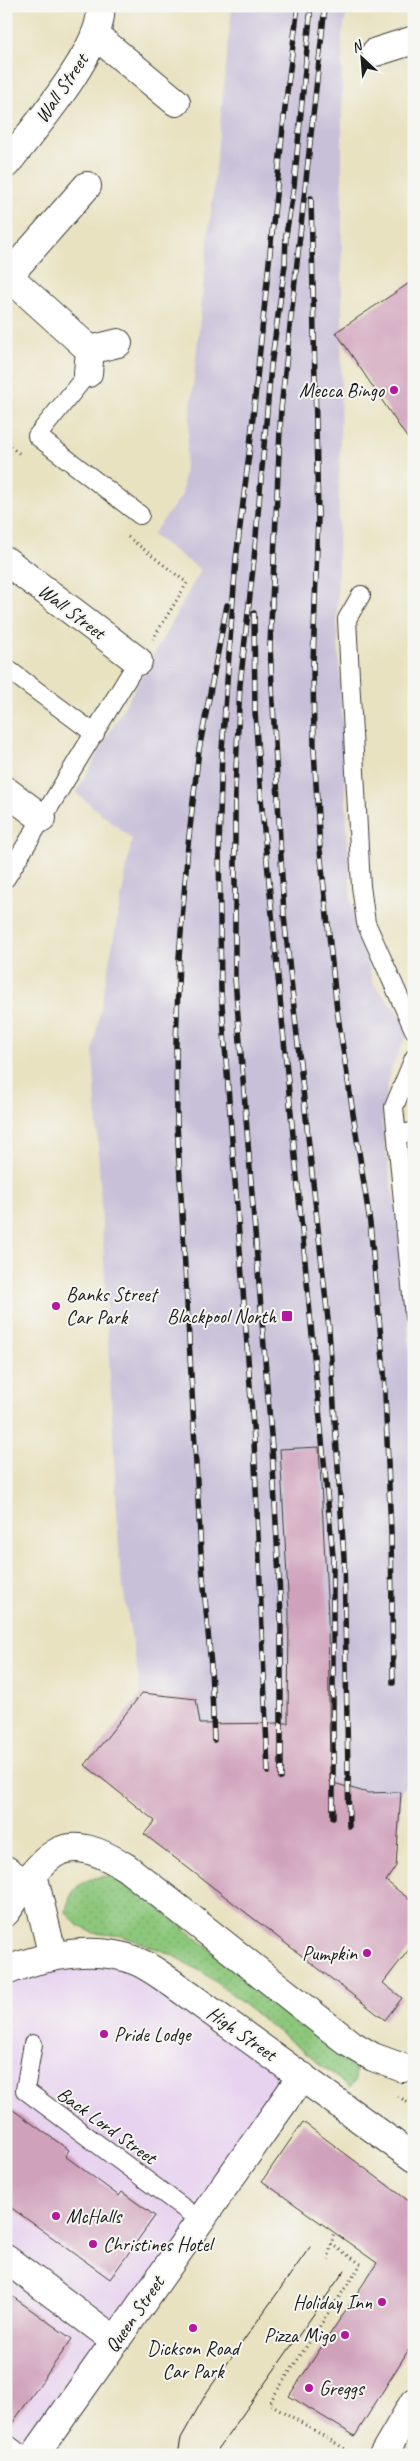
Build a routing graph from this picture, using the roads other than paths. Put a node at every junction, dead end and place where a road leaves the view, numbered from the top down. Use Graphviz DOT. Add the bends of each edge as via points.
graph roads {
  1 [pos="100,6"];
  2 [pos="95,35"];
  3 [pos="414,40"];
  4 [pos="376,52"];
  5 [pos="176,102"];
  6 [pos="6,164"];
  7 [pos="87,186"];
  8 [pos="7,275"];
  9 [pos="118,343"];
  10 [pos="89,362"];
  11 [pos="140,515"];
  12 [pos="9,569"];
  13 [pos="360,595"];
  14 [pos="138,661"];
  15 [pos="6,668"];
  16 [pos="95,734"];
  17 [pos="6,791"];
  18 [pos="42,818"];
  19 [pos="6,878"];
  20 [pos="414,1030"];
  21 [pos="414,1058"];
  22 [pos="405,1133"];
  23 [pos="411,1256"];
  24 [pos="414,1317"];
  25 [pos="22,1876"];
  26 [pos="6,1912"];
  27 [pos="53,1956"];
  28 [pos="6,1971"];
  29 [pos="33,2044"];
  30 [pos="410,2068"];
  31 [pos="302,2076"];
  32 [pos="414,2158"];
  33 [pos="201,2221"];
  34 [pos="6,2259"];
  35 [pos="116,2340"];
  36 [pos="414,2402"];
  37 [pos="6,2443"];
  38 [pos="22,2455"];
  39 [pos="35,2455"];
  40 [pos="383,2455"];
  1 -- 2 [label="street, Wall Street" via="102,14"];
  2 -- 5 [label="street"];
  2 -- 6 [label="street, Wall Street" via="53,106"];
  3 -- 4 [label="street"];
  7 -- 8 [label="street"];
  8 -- 10 [label="street"];
  9 -- 10 [label="street"];
  10 -- 11 [label="lane" via="37,436"];
  12 -- 14 [label="street, Wall Street"];
  13 -- 20 [label="lane" via="347,619 361,886 366,923"];
  14 -- 16 [label="lane"];
  15 -- 16 [label="lane"];
  16 -- 18 [label="lane"];
  17 -- 18 [label="street"];
  18 -- 19 [label="lane"];
  21 -- 22 [label="lane" via="394,1107"];
  22 -- 23 [label="lane"];
  23 -- 24 [label="lane"];
  25 -- 26 [label="street"];
  25 -- 27 [label="street"];
  25 -- 30 [label="street" via="54,1852 69,1848 106,1855 127,1868 349,2043 373,2057"];
  27 -- 28 [label="street, High Street"];
  27 -- 31 [label="street, High Street" via="108,1954 135,1960"];
  29 -- 33 [label="lane, Back Lord Street" via="25,2090"];
  31 -- 32 [label="street, High Street"];
  31 -- 33 [label="street, Queen Street"];
  33 -- 35 [label="street, Queen Street"];
  34 -- 35 [label="street"];
  35 -- 39 [label="street, Queen Street"];
  36 -- 40 [label="street"];
  37 -- 38 [label="lane"];
}
